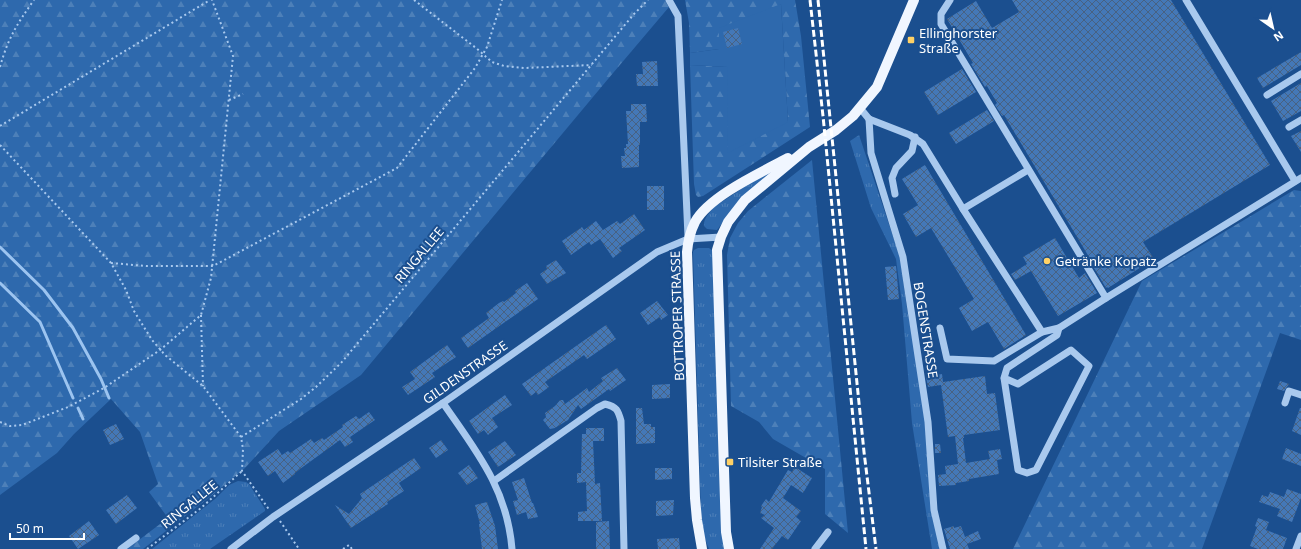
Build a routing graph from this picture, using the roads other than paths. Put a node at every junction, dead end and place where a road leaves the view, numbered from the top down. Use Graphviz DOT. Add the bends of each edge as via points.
graph roads {
  1 [pos="669,0"];
  2 [pos="914,0"];
  3 [pos="950,0"];
  4 [pos="1186,0"];
  5 [pos="1301,74"];
  6 [pos="1267,95"];
  7 [pos="860,108"];
  8 [pos="870,119"];
  9 [pos="1301,120"];
  10 [pos="1289,127"];
  11 [pos="915,137"];
  12 [pos="809,147"];
  13 [pos="1028,170"];
  14 [pos="1298,179"];
  15 [pos="894,194"];
  16 [pos="963,209"];
  17 [pos="721,237"];
  18 [pos="688,239"];
  19 [pos="1106,298"];
  20 [pos="940,328"];
  21 [pos="1058,328"];
  22 [pos="1042,332"];
  23 [pos="1004,378"];
  24 [pos="1301,395"];
  25 [pos="443,403"];
  26 [pos="1285,403"];
  27 [pos="494,481"];
  28 [pos="828,532"];
  29 [pos="1301,536"];
  30 [pos="136,538"];
  31 [pos="120,549"];
  32 [pos="230,549"];
  33 [pos="512,549"];
  34 [pos="624,549"];
  35 [pos="702,549"];
  36 [pos="729,549"];
  37 [pos="815,549"];
  38 [pos="943,549"];
  39 [pos="1296,549"];
  1 -- 18 [label="street" via="678,16"];
  2 -- 7 [label="main road, BOTTROPER STRASSE" via="877,87"];
  3 -- 13 [label="street" via="941,14 941,24"];
  4 -- 14 [label="street"];
  5 -- 6 [label="street"];
  7 -- 8 [label="street"];
  7 -- 12 [label="main road, BOTTROPER STRASSE" via="836,130"];
  8 -- 11 [label="street"];
  8 -- 38 [label="street, BOGENSTRASSE" via="871,153 903,257 928,422 934,510"];
  9 -- 10 [label="street"];
  11 -- 15 [label="street" via="912,151 896,168 892,178"];
  11 -- 16 [label="street" via="923,144"];
  12 -- 17 [label="main road, BOTTROPER STRASSE" via="745,200 728,222"];
  12 -- 18 [label="main road, BOTTROPER STRASSE" via="737,186 708,206 695,221"];
  13 -- 16 [label="street"];
  13 -- 19 [label="street"];
  14 -- 19 [label="street"];
  16 -- 22 [label="street"];
  17 -- 18 [label="street, GILDENSTRASSE"];
  17 -- 36 [label="main road, BOTTROPER STRASSE" via="717,250 726,532"];
  18 -- 25 [label="street, GILDENSTRASSE" via="657,252"];
  18 -- 35 [label="main road, BOTTROPER STRASSE" via="696,498"];
  19 -- 21 [label="street"];
  20 -- 22 [label="street" via="947,360 994,361"];
  21 -- 22 [label="street"];
  21 -- 23 [label="street" via="1057,335 1006,368"];
  23 -- 23 [label="street" via="1018,470 1027,473 1036,470 1090,366 1071,350 1018,384"];
  24 -- 26 [label="street" via="1289,391"];
  25 -- 27 [label="street"];
  25 -- 32 [label="street, GILDENSTRASSE"];
  27 -- 33 [label="street" via="504,508"];
  27 -- 34 [label="street" via="597,408 605,404 612,406 618,411 621,421"];
  28 -- 37 [label="street"];
  29 -- 39 [label="street"];
  30 -- 31 [label="street"];
}
